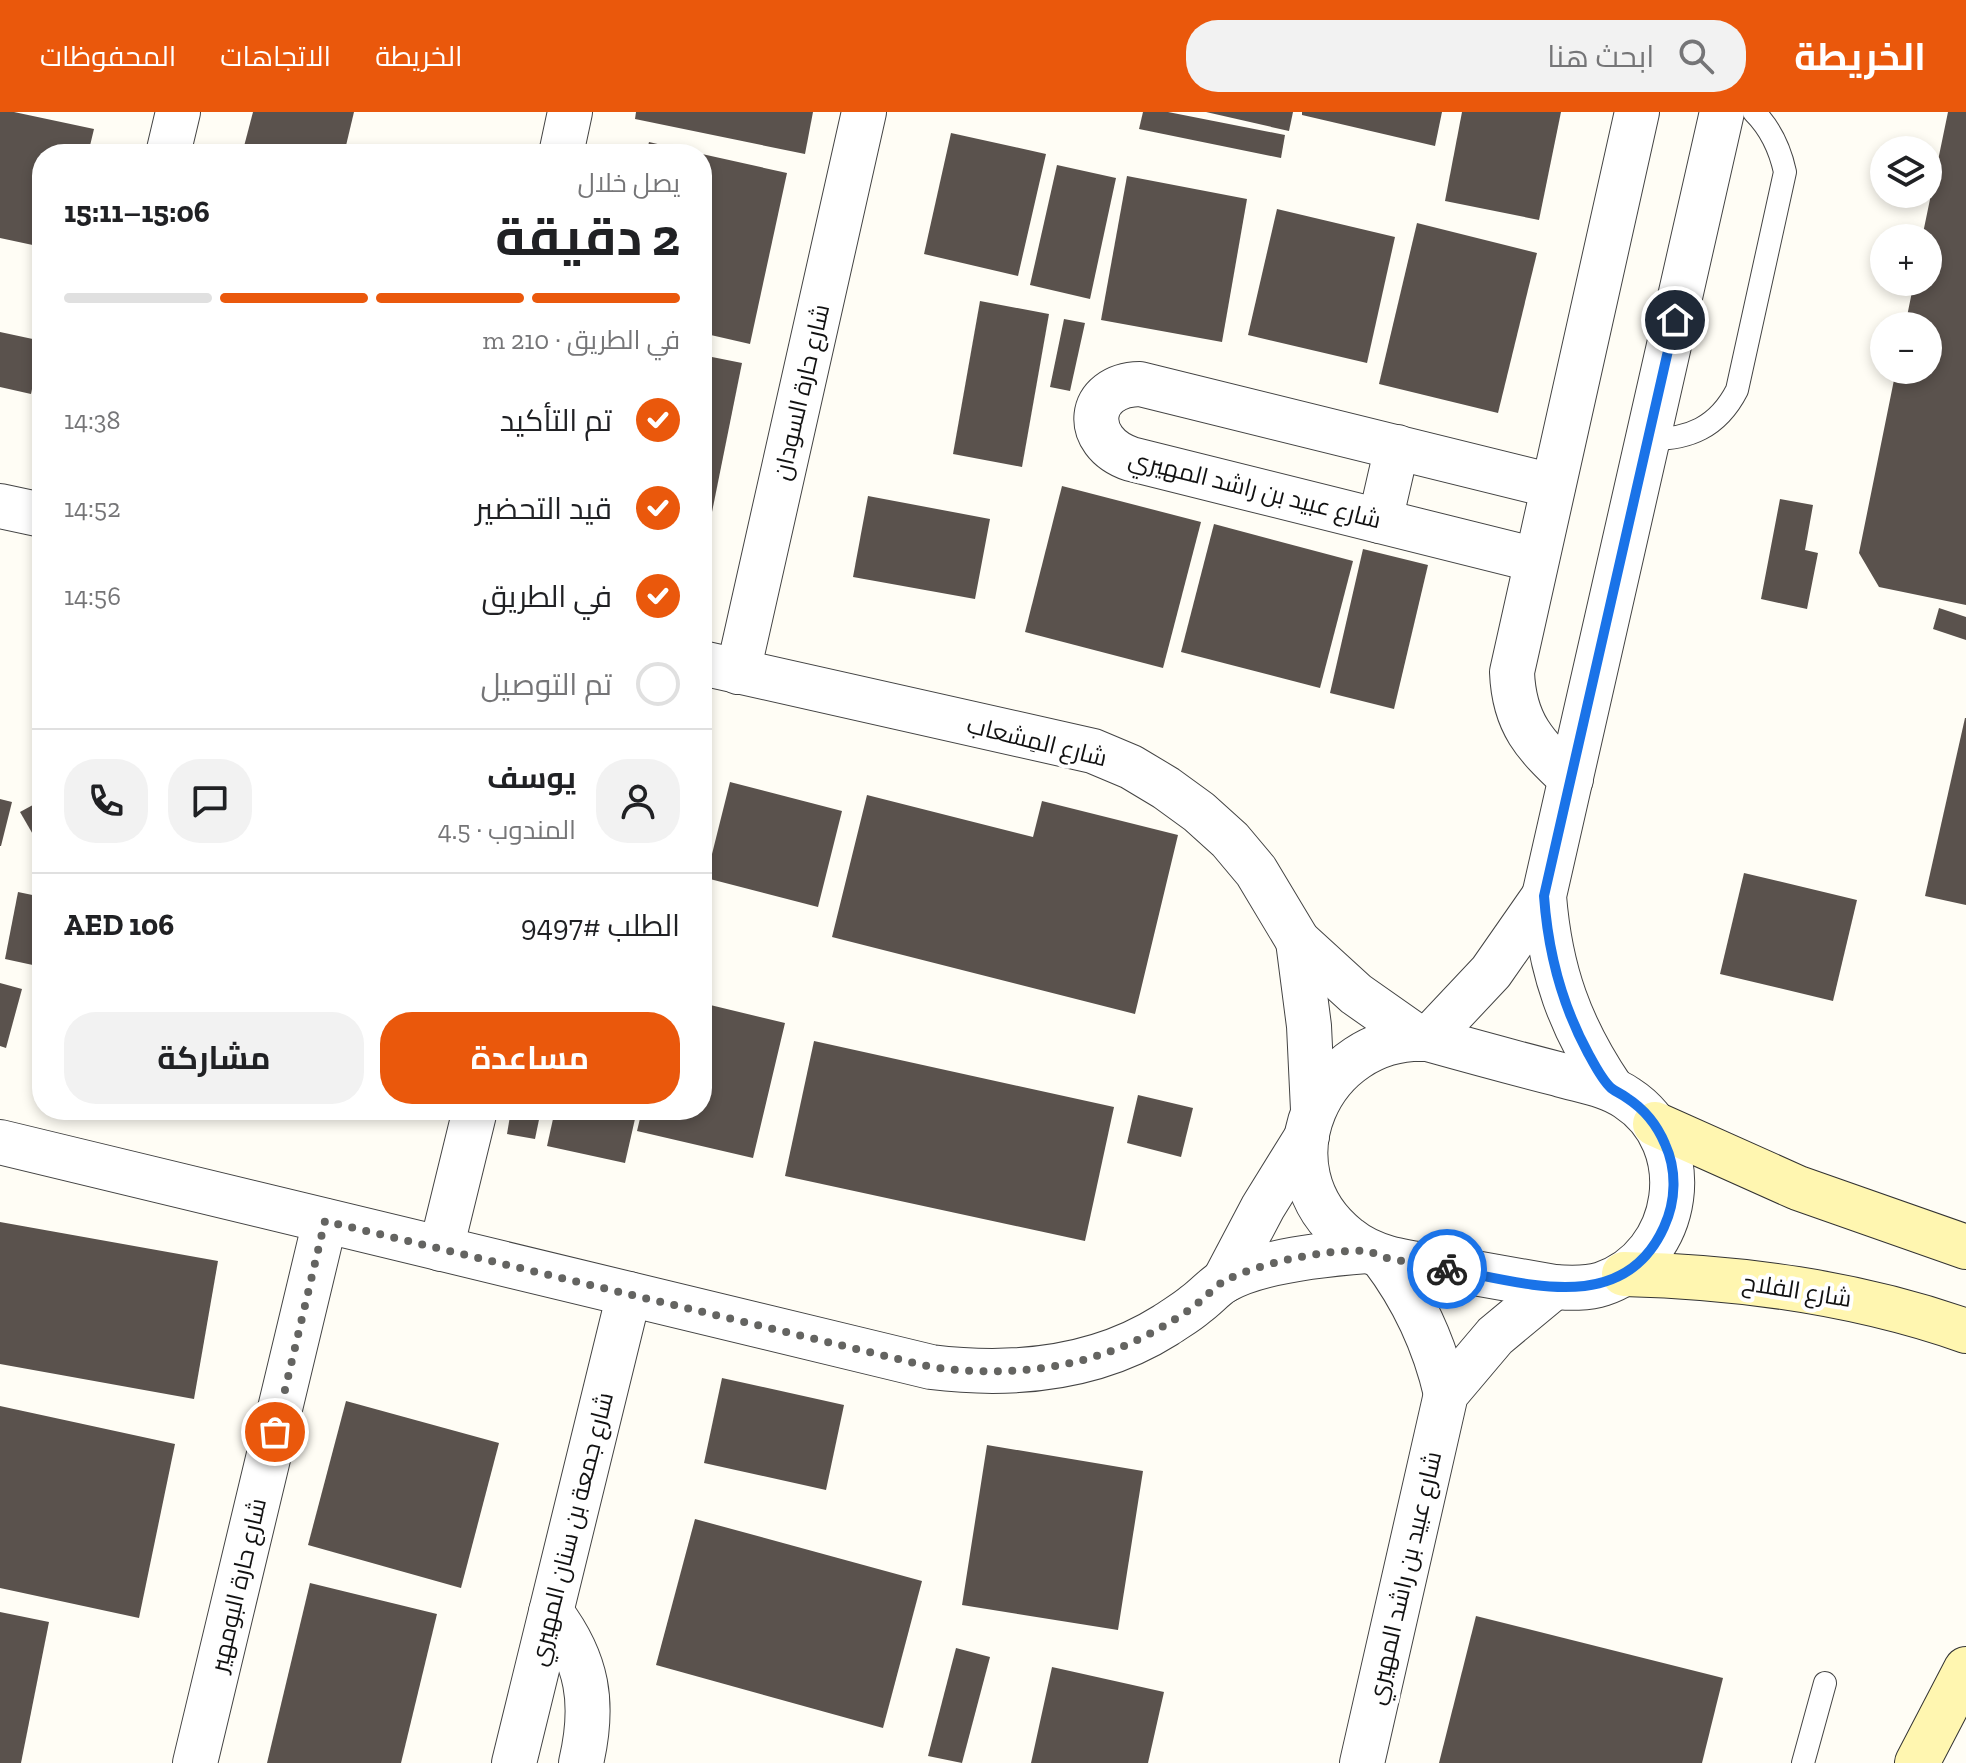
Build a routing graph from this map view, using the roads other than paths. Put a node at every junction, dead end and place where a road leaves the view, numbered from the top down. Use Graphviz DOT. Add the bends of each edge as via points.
graph roads {
  1 [pos="178,112"];
  2 [pos="570,112"];
  3 [pos="864,112"];
  4 [pos="1637,112"];
  5 [pos="1722,112"];
  6 [pos="1754,112"];
  7 [pos="170,144"];
  8 [pos="563,144"];
  9 [pos="1648,439"];
  10 [pos="1397,447"];
  11 [pos="1553,486"];
  12 [pos="0,506"];
  13 [pos="32,513"];
  14 [pos="1380,521"];
  15 [pos="1536,560"];
  16 [pos="720,668"];
  17 [pos="1571,779"];
  18 [pos="1544,896"];
  19 [pos="1298,941"];
  20 [pos="1424,1039"];
  21 [pos="1612,1089"];
  22 [pos="473,1120"];
  23 [pos="1310,1123"];
  24 [pos="1655,1124"];
  25 [pos="0,1142"];
  26 [pos="325,1221"];
  27 [pos="1966,1247"];
  28 [pos="441,1249"];
  29 [pos="1374,1254"];
  30 [pos="1624,1274"];
  31 [pos="1224,1281"];
  32 [pos="1554,1287"];
  33 [pos="629,1294"];
  34 [pos="1954,1327"];
  35 [pos="1966,1363"];
  36 [pos="1446,1394"];
  37 [pos="551,1612"];
  38 [pos="1966,1669"];
  39 [pos="1825,1683"];
  40 [pos="195,1763"];
  41 [pos="514,1763"];
  42 [pos="581,1763"];
  43 [pos="1362,1763"];
  44 [pos="1803,1763"];
  45 [pos="1917,1763"];
  1 -- 7 [label="street"];
  2 -- 8 [label="street"];
  3 -- 16 [label="street, شارع حارة السودان"];
  4 -- 11 [label="street"];
  5 -- 9 [label="street"];
  6 -- 9 [label="lane" via="1773,136 1785,172 1737,390 1728,408 1700,430 1666,440"];
  9 -- 17 [label="street"];
  10 -- 11 [label="street, شارع عبيد بن راشد المهيري"];
  10 -- 14 [label="street"];
  10 -- 14 [label="street, شارع عبيد بن راشد المهيري" via="1140,384 1114,389 1098,409 1099,436 1118,455"];
  11 -- 15 [label="street"];
  12 -- 13 [label="street"];
  14 -- 15 [label="street, شارع عبيد بن راشد المهيري"];
  15 -- 17 [label="street" via="1514,654 1513,689 1531,739"];
  16 -- 19 [label="street, شارع المِشعاب" via="1093,751 1131,767 1230,840 1256,871"];
  17 -- 18 [label="street"];
  18 -- 20 [label="street" via="1491,972"];
  18 -- 21 [label="street" via="1563,998"];
  19 -- 20 [label="street, شارع المِشعاب" via="1356,994"];
  19 -- 23 [label="street, شارع المِشعاب" via="1309,1026"];
  20 -- 21 [label="street"];
  20 -- 23 [label="street" via="1375,1047 1355,1058 1323,1090"];
  21 -- 24 [label="street"];
  22 -- 28 [label="street"];
  23 -- 29 [label="street, شارع المِشعاب" via="1306,1158 1318,1203 1348,1238"];
  23 -- 31 [label="street"];
  24 -- 27 [label="main road" via="1798,1188"];
  24 -- 30 [label="street" via="1673,1169 1674,1194 1658,1240"];
  25 -- 26 [label="street"];
  26 -- 28 [label="street"];
  26 -- 40 [label="street, شارع حارة البومهير"];
  28 -- 33 [label="street"];
  29 -- 31 [label="street" via="1294,1260"];
  29 -- 32 [label="street"];
  29 -- 36 [label="street, شارع عبيد بن راشد المهيري" via="1416,1308"];
  30 -- 32 [label="street" via="1602,1284"];
  30 -- 34 [label="main road, شارع الفلاح" via="1740,1280 1816,1291"];
  31 -- 33 [label="street" via="1195,1306 1129,1344 1067,1365 1013,1373 931,1367"];
  32 -- 36 [label="street, شارع عبيد بن راشد المهيري" via="1495,1336"];
  33 -- 37 [label="street, شارع جمعة بن سنان المهيري"];
  34 -- 35 [label="main road"];
  36 -- 43 [label="street, شارع عبيد بن راشد المهيري"];
  37 -- 41 [label="street, شارع جمعة بن سنان المهيري"];
  37 -- 42 [label="street" via="584,1673 588,1720"];
  38 -- 45 [label="main road"];
  39 -- 44 [label="lane"];
}
